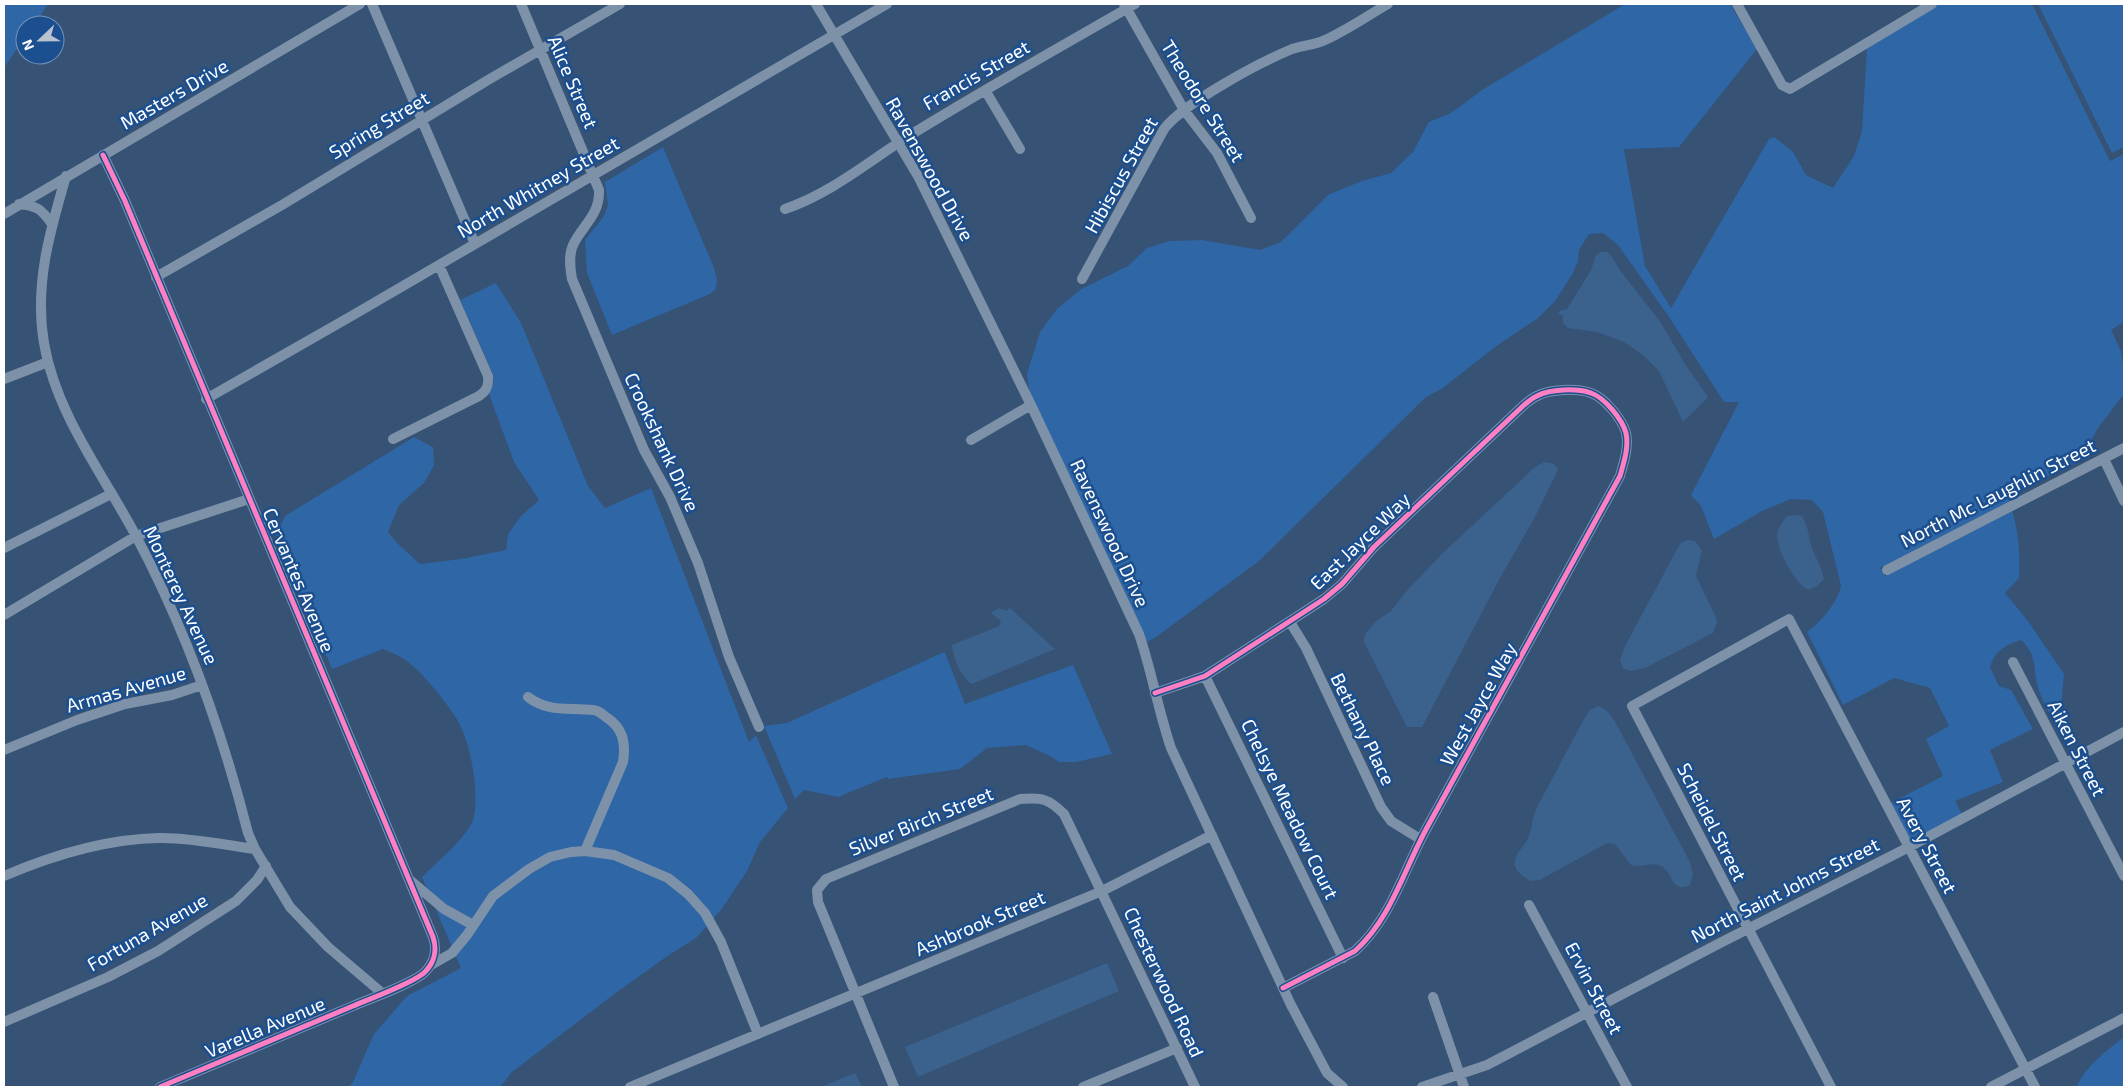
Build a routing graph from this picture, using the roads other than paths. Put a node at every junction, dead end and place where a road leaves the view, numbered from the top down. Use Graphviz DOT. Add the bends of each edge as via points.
graph roads {
  1 [pos="360,4"];
  2 [pos="372,4"];
  3 [pos="521,4"];
  4 [pos="620,4"];
  5 [pos="816,4"];
  6 [pos="887,4"];
  7 [pos="1388,4"];
  8 [pos="1737,4"];
  9 [pos="1932,4"];
  10 [pos="1128,5"];
  11 [pos="834,34"];
  12 [pos="541,50"];
  13 [pos="986,90"];
  14 [pos="1184,110"];
  15 [pos="422,120"];
  16 [pos="898,142"];
  17 [pos="1020,149"];
  18 [pos="103,155"];
  19 [pos="594,174"];
  20 [pos="66,176"];
  21 [pos="19,204"];
  22 [pos="785,209"];
  23 [pos="4,214"];
  24 [pos="1251,218"];
  25 [pos="52,224"];
  26 [pos="475,244"];
  27 [pos="439,264"];
  28 [pos="156,277"];
  29 [pos="1082,279"];
  30 [pos="48,362"];
  31 [pos="4,379"];
  32 [pos="1598,398"];
  33 [pos="206,399"];
  34 [pos="1031,405"];
  35 [pos="393,439"];
  36 [pos="971,440"];
  37 [pos="2124,448"];
  38 [pos="2104,459"];
  39 [pos="111,494"];
  40 [pos="249,499"];
  41 [pos="2124,501"];
  42 [pos="136,536"];
  43 [pos="4,548"];
  44 [pos="1887,570"];
  45 [pos="4,614"];
  46 [pos="1290,622"];
  47 [pos="2013,662"];
  48 [pos="1205,676"];
  49 [pos="202,686"];
  50 [pos="1155,693"];
  51 [pos="528,697"];
  52 [pos="1632,706"];
  53 [pos="759,727"];
  54 [pos="2124,732"];
  55 [pos="4,750"];
  56 [pos="2066,763"];
  57 [pos="1212,836"];
  58 [pos="1420,839"];
  59 [pos="1909,847"];
  60 [pos="254,849"];
  61 [pos="585,851"];
  62 [pos="266,866"];
  63 [pos="4,876"];
  64 [pos="2124,876"];
  65 [pos="409,880"];
  66 [pos="1102,891"];
  67 [pos="1529,905"];
  68 [pos="473,925"];
  69 [pos="1748,929"];
  70 [pos="1343,958"];
  71 [pos="431,965"];
  72 [pos="1284,988"];
  73 [pos="382,993"];
  74 [pos="856,994"];
  75 [pos="1432,997"];
  76 [pos="1587,1012"];
  77 [pos="2124,1018"];
  78 [pos="4,1022"];
  79 [pos="758,1034"];
  80 [pos="1177,1048"];
  81 [pos="2026,1069"];
  82 [pos="1460,1076"];
  83 [pos="160,1087"];
  84 [pos="630,1087"];
  85 [pos="894,1087"];
  86 [pos="1083,1087"];
  87 [pos="1195,1087"];
  88 [pos="1343,1087"];
  89 [pos="1422,1087"];
  90 [pos="1464,1087"];
  91 [pos="1627,1087"];
  92 [pos="1831,1087"];
  93 [pos="1991,1087"];
  94 [pos="2035,1087"];
  1 -- 18 [label="street, Masters Drive"];
  2 -- 15 [label="street"];
  3 -- 12 [label="street, Alice Street"];
  4 -- 12 [label="street, Spring Street"];
  5 -- 11 [label="street, Ravenswood Drive"];
  6 -- 11 [label="street, North Whitney Street"];
  7 -- 14 [label="street, Hibiscus Street" via="1326,40 1273,57"];
  8 -- 9 [label="street" via="1787,89"];
  10 -- 13 [label="street, Francis Street"];
  10 -- 14 [label="street, Theodore Street"];
  11 -- 16 [label="street, Ravenswood Drive"];
  11 -- 19 [label="street, North Whitney Street"];
  12 -- 15 [label="street, Spring Street"];
  12 -- 19 [label="street, Alice Street"];
  13 -- 16 [label="street, Francis Street"];
  13 -- 17 [label="street"];
  14 -- 24 [label="street, Theodore Street" via="1217,153"];
  14 -- 29 [label="street, Hibiscus Street" via="1164,129"];
  15 -- 26 [label="street"];
  15 -- 28 [label="street, Spring Street"];
  16 -- 22 [label="street, Francis Street" via="837,184"];
  16 -- 34 [label="street, Ravenswood Drive"];
  18 -- 20 [label="street, Masters Drive"];
  18 -- 28 [label="street, Cervantes Avenue"];
  19 -- 26 [label="street, North Whitney Street"];
  19 -- 53 [label="street, Crookshank Drive" via="599,201 593,217 574,243 570,265 572,279 644,450 670,497 698,563 729,656"];
  20 -- 21 [label="street, Masters Drive"];
  20 -- 25 [label="street, Monterey Avenue"];
  21 -- 23 [label="street, Masters Drive"];
  21 -- 25 [label="street" via="34,206"];
  25 -- 30 [label="street, Monterey Avenue" via="44,255 40,303"];
  26 -- 27 [label="street, North Whitney Street"];
  27 -- 33 [label="street, North Whitney Street"];
  27 -- 35 [label="street" via="488,376 488,384 479,396"];
  28 -- 33 [label="street, Cervantes Avenue"];
  30 -- 31 [label="street"];
  30 -- 39 [label="street, Monterey Avenue" via="79,436"];
  32 -- 46 [label="street, East Jayce Way" via="1591,393 1552,392 1537,396 1524,405 1374,547 1342,584"];
  32 -- 58 [label="street, West Jayce Way" via="1618,418 1626,434 1626,455 1620,476"];
  33 -- 40 [label="street, Cervantes Avenue"];
  34 -- 36 [label="street"];
  34 -- 50 [label="street, Ravenswood Drive" via="1139,634"];
  37 -- 38 [label="street, North Mc Laughlin Street"];
  38 -- 41 [label="street"];
  38 -- 44 [label="street, North Mc Laughlin Street"];
  39 -- 42 [label="street, Monterey Avenue"];
  39 -- 43 [label="street"];
  40 -- 42 [label="street"];
  40 -- 65 [label="street, Cervantes Avenue"];
  42 -- 45 [label="street"];
  42 -- 49 [label="street, Monterey Avenue" via="176,618"];
  46 -- 48 [label="street, East Jayce Way"];
  46 -- 58 [label="street, Bethany Place" via="1306,648 1381,807 1391,821"];
  47 -- 56 [label="street, Aiken Street"];
  48 -- 50 [label="street, East Jayce Way"];
  48 -- 70 [label="street, Chelsye Meadow Court"];
  49 -- 55 [label="street, Armas Avenue" via="125,704"];
  49 -- 60 [label="street, Monterey Avenue"];
  50 -- 57 [label="street, Ravenswood Drive" via="1171,748"];
  51 -- 61 [label="street" via="538,704 563,710 595,710 616,724 623,739 623,762"];
  52 -- 59 [label="street, Avery Street" via="1789,619"];
  52 -- 69 [label="street, Scheidel Street"];
  54 -- 56 [label="street, North Saint Johns Street"];
  56 -- 59 [label="street, North Saint Johns Street"];
  56 -- 64 [label="street, Aiken Street"];
  57 -- 66 [label="street, Ashbrook Street"];
  57 -- 72 [label="street, Ravenswood Drive"];
  58 -- 70 [label="street, West Jayce Way" via="1384,916 1364,942"];
  59 -- 69 [label="street, North Saint Johns Street"];
  59 -- 81 [label="street, Avery Street"];
  60 -- 62 [label="street, Monterey Avenue"];
  60 -- 63 [label="street" via="161,838 135,839 82,848"];
  61 -- 68 [label="street" via="550,857 528,869 492,896"];
  61 -- 79 [label="street" via="614,855 668,878 688,894 712,925"];
  62 -- 73 [label="street, Monterey Avenue" via="290,907 307,926"];
  62 -- 78 [label="street, Fortuna Avenue" via="236,901 158,951 108,977"];
  65 -- 68 [label="street" via="444,909"];
  65 -- 71 [label="street, Cervantes Avenue" via="434,941"];
  66 -- 74 [label="street, Ashbrook Street"];
  66 -- 74 [label="street, Silver Birch Street" via="1064,814 1054,803 1040,798 1020,799 835,876 817,890 818,902"];
  66 -- 80 [label="street, Chesterwood Road"];
  67 -- 76 [label="street, Ervin Street"];
  68 -- 71 [label="street" via="452,953"];
  69 -- 76 [label="street, North Saint Johns Street"];
  69 -- 92 [label="street, Scheidel Street"];
  70 -- 72 [label="street, West Jayce Way"];
  71 -- 73 [label="street" via="420,975"];
  72 -- 88 [label="street, Ravenswood Drive" via="1327,1073"];
  73 -- 83 [label="street, Varella Avenue"];
  74 -- 79 [label="street, Ashbrook Street"];
  74 -- 85 [label="street"];
  75 -- 82 [label="street"];
  76 -- 82 [label="street, North Saint Johns Street"];
  76 -- 91 [label="street, Ervin Street"];
  77 -- 81 [label="street"];
  79 -- 84 [label="street, Ashbrook Street"];
  80 -- 86 [label="street"];
  80 -- 87 [label="street, Chesterwood Road"];
  81 -- 93 [label="street"];
  81 -- 94 [label="street, Avery Street"];
  82 -- 89 [label="street"];
  82 -- 90 [label="street"];
}
